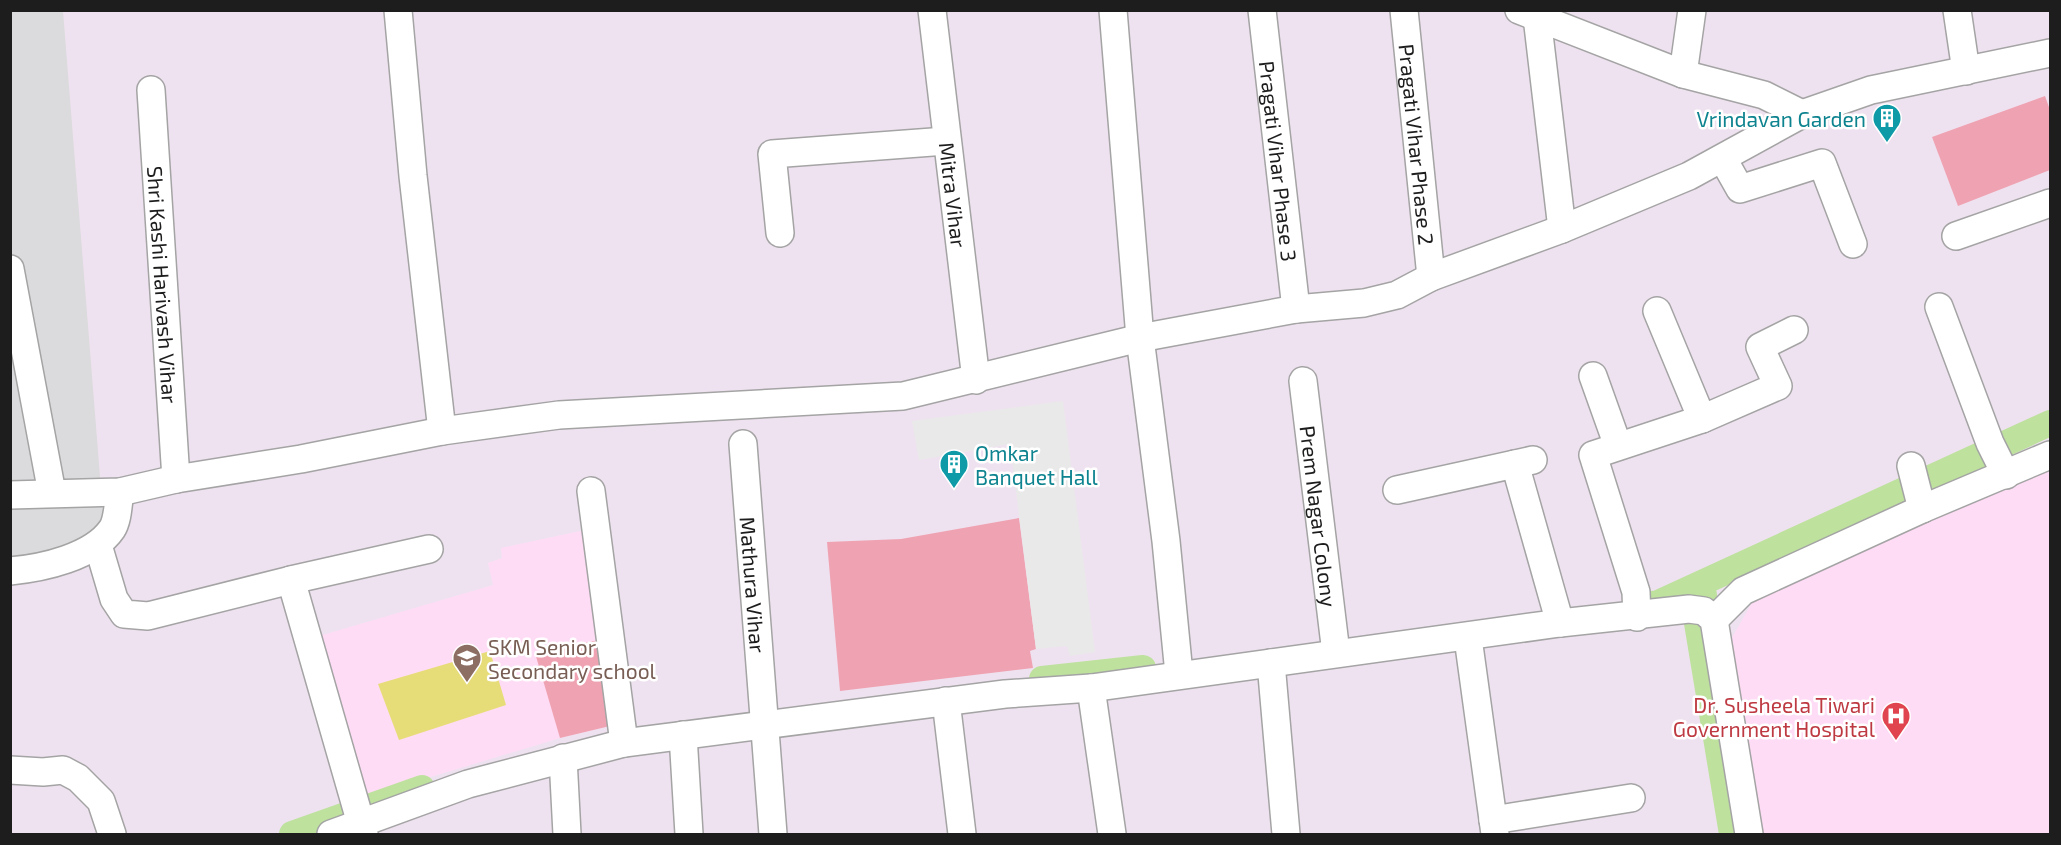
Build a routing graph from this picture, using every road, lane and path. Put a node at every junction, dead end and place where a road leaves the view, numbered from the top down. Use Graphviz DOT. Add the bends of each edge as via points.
graph roads {
  1 [pos="398,10"];
  2 [pos="932,10"];
  3 [pos="1113,10"];
  4 [pos="1262,10"];
  5 [pos="1404,10"];
  6 [pos="1692,10"];
  7 [pos="1957,10"];
  8 [pos="1545,16"];
  9 [pos="2050,53"];
  10 [pos="1966,71"];
  11 [pos="1683,74"];
  12 [pos="152,90"];
  13 [pos="1802,114"];
  14 [pos="946,141"];
  15 [pos="1723,159"];
  16 [pos="2050,203"];
  17 [pos="1562,229"];
  18 [pos="780,233"];
  19 [pos="1956,236"];
  20 [pos="1853,244"];
  21 [pos="10,269"];
  22 [pos="1431,277"];
  23 [pos="1939,307"];
  24 [pos="1296,309"];
  25 [pos="1657,311"];
  26 [pos="1794,330"];
  27 [pos="1140,338"];
  28 [pos="1593,376"];
  29 [pos="976,380"];
  30 [pos="1303,381"];
  31 [pos="1702,419"];
  32 [pos="442,431"];
  33 [pos="743,444"];
  34 [pos="1618,446"];
  35 [pos="2050,455"];
  36 [pos="1998,460"];
  37 [pos="176,479"];
  38 [pos="591,490"];
  39 [pos="1397,490"];
  40 [pos="120,492"];
  41 [pos="52,493"];
  42 [pos="10,495"];
  43 [pos="98,545"];
  44 [pos="429,549"];
  45 [pos="10,571"];
  46 [pos="291,580"];
  47 [pos="1637,607"];
  48 [pos="1701,613"];
  49 [pos="1558,614"];
  50 [pos="1468,638"];
  51 [pos="1335,644"];
  52 [pos="1271,663"];
  53 [pos="1179,666"];
  54 [pos="1091,688"];
  55 [pos="946,701"];
  56 [pos="764,716"];
  57 [pos="683,735"];
  58 [pos="623,736"];
  59 [pos="563,758"];
  60 [pos="10,770"];
  61 [pos="1631,798"];
  62 [pos="361,819"];
  63 [pos="1494,827"];
  64 [pos="112,834"];
  65 [pos="331,834"];
  66 [pos="567,834"];
  67 [pos="689,834"];
  68 [pos="773,834"];
  69 [pos="962,834"];
  70 [pos="1112,834"];
  71 [pos="1286,834"];
  72 [pos="1749,834"];
  1 -- 32 [label="street"];
  2 -- 14 [label="street, Mitra Vihar"];
  3 -- 27 [label="street"];
  4 -- 24 [label="street, Pragati Vihar Phase 3"];
  5 -- 22 [label="street, Pragati Vihar Phase 2"];
  6 -- 11 [label="street"];
  7 -- 10 [label="street"];
  8 -- 11 [label="street"];
  8 -- 17 [label="street"];
  9 -- 10 [label="street"];
  10 -- 13 [label="street" via="1871,90"];
  11 -- 13 [label="street" via="1764,95"];
  12 -- 37 [label="street, Shri Kashi Harivash Vihar"];
  13 -- 15 [label="street"];
  14 -- 18 [label="street" via="772,154"];
  14 -- 29 [label="street, Mitra Vihar"];
  15 -- 17 [label="street"];
  15 -- 20 [label="street" via="1740,189 1822,163"];
  16 -- 19 [label="street"];
  17 -- 22 [label="street"];
  21 -- 41 [label="street"];
  22 -- 24 [label="street" via="1396,295 1364,303"];
  23 -- 36 [label="street"];
  24 -- 27 [label="street"];
  25 -- 31 [label="street"];
  26 -- 31 [label="street" via="1760,347 1778,386"];
  27 -- 29 [label="street"];
  27 -- 53 [label="street"];
  28 -- 34 [label="street"];
  29 -- 32 [label="street" via="903,396 559,416"];
  30 -- 51 [label="street, Prem Nagar Colony"];
  31 -- 34 [label="street"];
  32 -- 37 [label="street"];
  33 -- 56 [label="street, Mathura Vihar"];
  34 -- 47 [label="street" via="1593,455"];
  35 -- 36 [label="street"];
  36 -- 48 [label="street" via="1916,487"];
  37 -- 40 [label="street"];
  38 -- 58 [label="street"];
  39 -- 49 [label="street" via="1524,462"];
  40 -- 41 [label="street"];
  40 -- 43 [label="street" via="113,527"];
  41 -- 42 [label="street"];
  43 -- 45 [label="street" via="69,557"];
  43 -- 46 [label="street" via="114,598 124,614 148,616"];
  44 -- 46 [label="street"];
  46 -- 62 [label="street"];
  47 -- 48 [label="street"];
  47 -- 49 [label="street"];
  48 -- 72 [label="street"];
  49 -- 50 [label="street"];
  50 -- 51 [label="street"];
  50 -- 63 [label="street"];
  51 -- 52 [label="street"];
  52 -- 53 [label="street"];
  52 -- 71 [label="street"];
  53 -- 54 [label="street"];
  54 -- 55 [label="street"];
  54 -- 70 [label="street"];
  55 -- 56 [label="street"];
  55 -- 69 [label="street"];
  56 -- 57 [label="street"];
  56 -- 68 [label="street, Mathura Vihar"];
  57 -- 58 [label="street"];
  57 -- 67 [label="street"];
  58 -- 59 [label="street"];
  59 -- 62 [label="street"];
  59 -- 66 [label="street"];
  60 -- 64 [label="street" via="63,770 78,778 101,801"];
  61 -- 63 [label="street"];
  62 -- 65 [label="street"];
}
